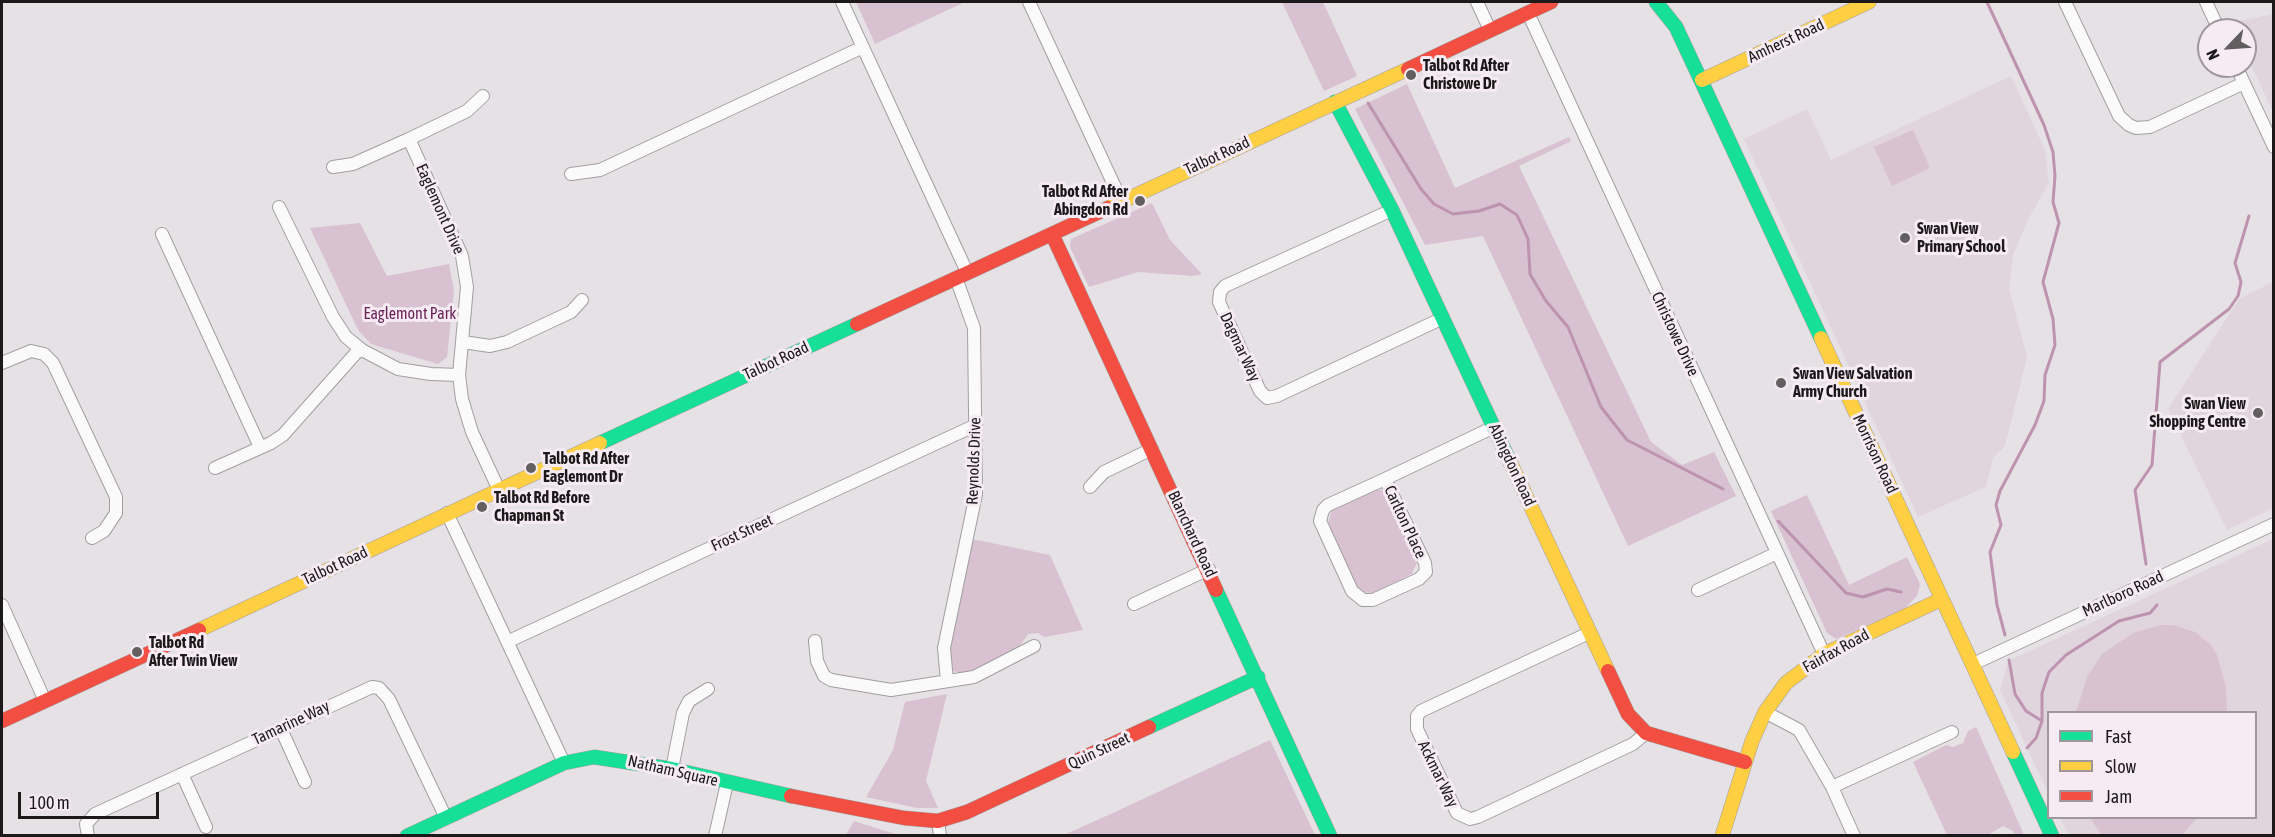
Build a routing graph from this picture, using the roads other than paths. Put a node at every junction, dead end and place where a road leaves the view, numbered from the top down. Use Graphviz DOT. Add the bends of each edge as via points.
graph roads {
  1 [pos="842,2"];
  2 [pos="1029,2"];
  3 [pos="1477,2"];
  4 [pos="1551,2"];
  5 [pos="1869,2"];
  6 [pos="2065,2"];
  7 [pos="2206,2"];
  8 [pos="1660,4"];
  9 [pos="1528,13"];
  10 [pos="2213,18"];
  11 [pos="1490,30"];
  12 [pos="863,47"];
  13 [pos="2242,78"];
  14 [pos="1702,80"];
  15 [pos="2244,83"];
  16 [pos="483,96"];
  17 [pos="1335,102"];
  18 [pos="409,139"];
  19 [pos="2274,147"];
  20 [pos="333,167"];
  21 [pos="570,174"];
  22 [pos="1121,200"];
  23 [pos="279,207"];
  24 [pos="1392,210"];
  25 [pos="162,234"];
  26 [pos="1052,234"];
  27 [pos="962,275"];
  28 [pos="582,300"];
  29 [pos="1443,318"];
  30 [pos="463,342"];
  31 [pos="362,350"];
  32 [pos="2,363"];
  33 [pos="459,375"];
  34 [pos="976,425"];
  35 [pos="1494,427"];
  36 [pos="260,447"];
  37 [pos="1152,449"];
  38 [pos="215,468"];
  39 [pos="1385,478"];
  40 [pos="1090,487"];
  41 [pos="499,490"];
  42 [pos="447,513"];
  43 [pos="2274,524"];
  44 [pos="92,538"];
  45 [pos="1777,554"];
  46 [pos="1209,569"];
  47 [pos="1698,590"];
  48 [pos="1942,599"];
  49 [pos="1134,604"];
  50 [pos="2,605"];
  51 [pos="1589,633"];
  52 [pos="509,641"];
  53 [pos="815,641"];
  54 [pos="1034,646"];
  55 [pos="1824,654"];
  56 [pos="1973,664"];
  57 [pos="1258,677"];
  58 [pos="947,681"];
  59 [pos="708,689"];
  60 [pos="45,701"];
  61 [pos="1765,712"];
  62 [pos="2,721"];
  63 [pos="281,729"];
  64 [pos="1952,732"];
  65 [pos="1646,733"];
  66 [pos="1745,762"];
  67 [pos="564,763"];
  68 [pos="672,769"];
  69 [pos="182,774"];
  70 [pos="305,782"];
  71 [pos="727,783"];
  72 [pos="1832,787"];
  73 [pos="446,818"];
  74 [pos="938,821"];
  75 [pos="206,827"];
  76 [pos="88,836"];
  77 [pos="407,836"];
  78 [pos="715,836"];
  79 [pos="940,836"];
  80 [pos="1330,836"];
  81 [pos="1722,836"];
  82 [pos="1854,836"];
  83 [pos="2052,836"];
  1 -- 12 [label="street, Reynolds Drive"];
  2 -- 22 [label="street"];
  3 -- 11 [label="street"];
  4 -- 9 [label="street, Talbot Road"];
  5 -- 14 [label="street, Amherst Road"];
  6 -- 15 [label="street" via="2119,116 2129,125 2150,127"];
  7 -- 10 [label="street"];
  8 -- 14 [label="street, Morrison Road"];
  9 -- 11 [label="street, Talbot Road"];
  9 -- 45 [label="street, Christowe Drive"];
  11 -- 17 [label="street, Talbot Road"];
  12 -- 21 [label="street" via="600,170"];
  12 -- 27 [label="street, Reynolds Drive"];
  13 -- 15 [label="street"];
  14 -- 48 [label="street, Morrison Road"];
  15 -- 19 [label="street"];
  16 -- 18 [label="street" via="467,111"];
  17 -- 22 [label="street, Talbot Road"];
  17 -- 24 [label="street, Abingdon Road"];
  18 -- 20 [label="street" via="353,164"];
  18 -- 30 [label="street, Eaglemont Drive" via="462,256 467,287"];
  22 -- 26 [label="street, Talbot Road"];
  23 -- 31 [label="street" via="333,317 346,337"];
  24 -- 29 [label="street, Abingdon Road"];
  24 -- 29 [label="street, Dagmar Way" via="1225,286 1220,292 1219,302 1256,381 1267,398 1277,396"];
  25 -- 36 [label="street"];
  26 -- 27 [label="street, Talbot Road"];
  26 -- 37 [label="street, Blanchard Road"];
  27 -- 34 [label="street, Reynolds Drive" via="974,328"];
  27 -- 41 [label="street, Talbot Road"];
  28 -- 30 [label="street" via="570,312 507,342 490,346"];
  29 -- 35 [label="street, Abingdon Road"];
  30 -- 33 [label="street, Eaglemont Drive"];
  31 -- 33 [label="street" via="398,369"];
  31 -- 36 [label="street" via="283,435"];
  32 -- 44 [label="street" via="31,351 49,357 116,497 116,513 104,531"];
  33 -- 41 [label="street, Eaglemont Drive" via="467,416"];
  34 -- 52 [label="street, Frost Street"];
  34 -- 58 [label="street, Reynolds Drive" via="976,494 944,648"];
  35 -- 39 [label="street, Carlton Place"];
  35 -- 51 [label="street, Abingdon Road"];
  36 -- 38 [label="street"];
  37 -- 40 [label="street" via="1104,472"];
  37 -- 46 [label="street, Blanchard Road"];
  39 -- 39 [label="street, Carlton Place" via="1328,505 1320,516 1352,591 1363,600 1373,600 1426,572 1425,562"];
  41 -- 42 [label="street, Talbot Road"];
  42 -- 52 [label="street"];
  42 -- 60 [label="street, Talbot Road"];
  43 -- 56 [label="street, Marlboro Road"];
  45 -- 47 [label="street"];
  45 -- 55 [label="street, Christowe Drive"];
  46 -- 49 [label="street"];
  46 -- 57 [label="street, Blanchard Road"];
  48 -- 55 [label="street, Fairfax Road"];
  48 -- 56 [label="street, Morrison Road"];
  50 -- 60 [label="street"];
  51 -- 65 [label="street, Abingdon Road" via="1628,714"];
  51 -- 65 [label="street, Ackmar Way" via="1417,716 1417,729 1457,813 1470,819 1478,817 1633,744"];
  52 -- 67 [label="street"];
  53 -- 58 [label="street" via="819,670 831,680 891,690"];
  54 -- 58 [label="street" via="974,677"];
  55 -- 61 [label="street, Fairfax Road" via="1785,683"];
  56 -- 83 [label="street, Morrison Road"];
  57 -- 74 [label="street, Quin Street" via="967,812"];
  57 -- 80 [label="street, Blanchard Road"];
  59 -- 68 [label="street" via="689,701 683,713"];
  60 -- 62 [label="street, Talbot Road"];
  61 -- 66 [label="street, Fairfax Road"];
  61 -- 72 [label="street" via="1799,730"];
  63 -- 69 [label="street, Tamarine Way"];
  63 -- 70 [label="street"];
  63 -- 73 [label="street, Tamarine Way" via="364,689 379,688 389,699"];
  64 -- 72 [label="street"];
  65 -- 66 [label="street"];
  66 -- 81 [label="street, Fairfax Road"];
  67 -- 68 [label="street, Natham Square" via="607,757"];
  67 -- 73 [label="street, Natham Square"];
  68 -- 71 [label="street, Natham Square"];
  69 -- 75 [label="street"];
  69 -- 76 [label="street, Tamarine Way" via="95,814 86,824"];
  71 -- 74 [label="street, Natham Square" via="904,818"];
  71 -- 78 [label="street"];
  72 -- 82 [label="street"];
  73 -- 77 [label="street, Natham Square"];
  74 -- 79 [label="street"];
}
